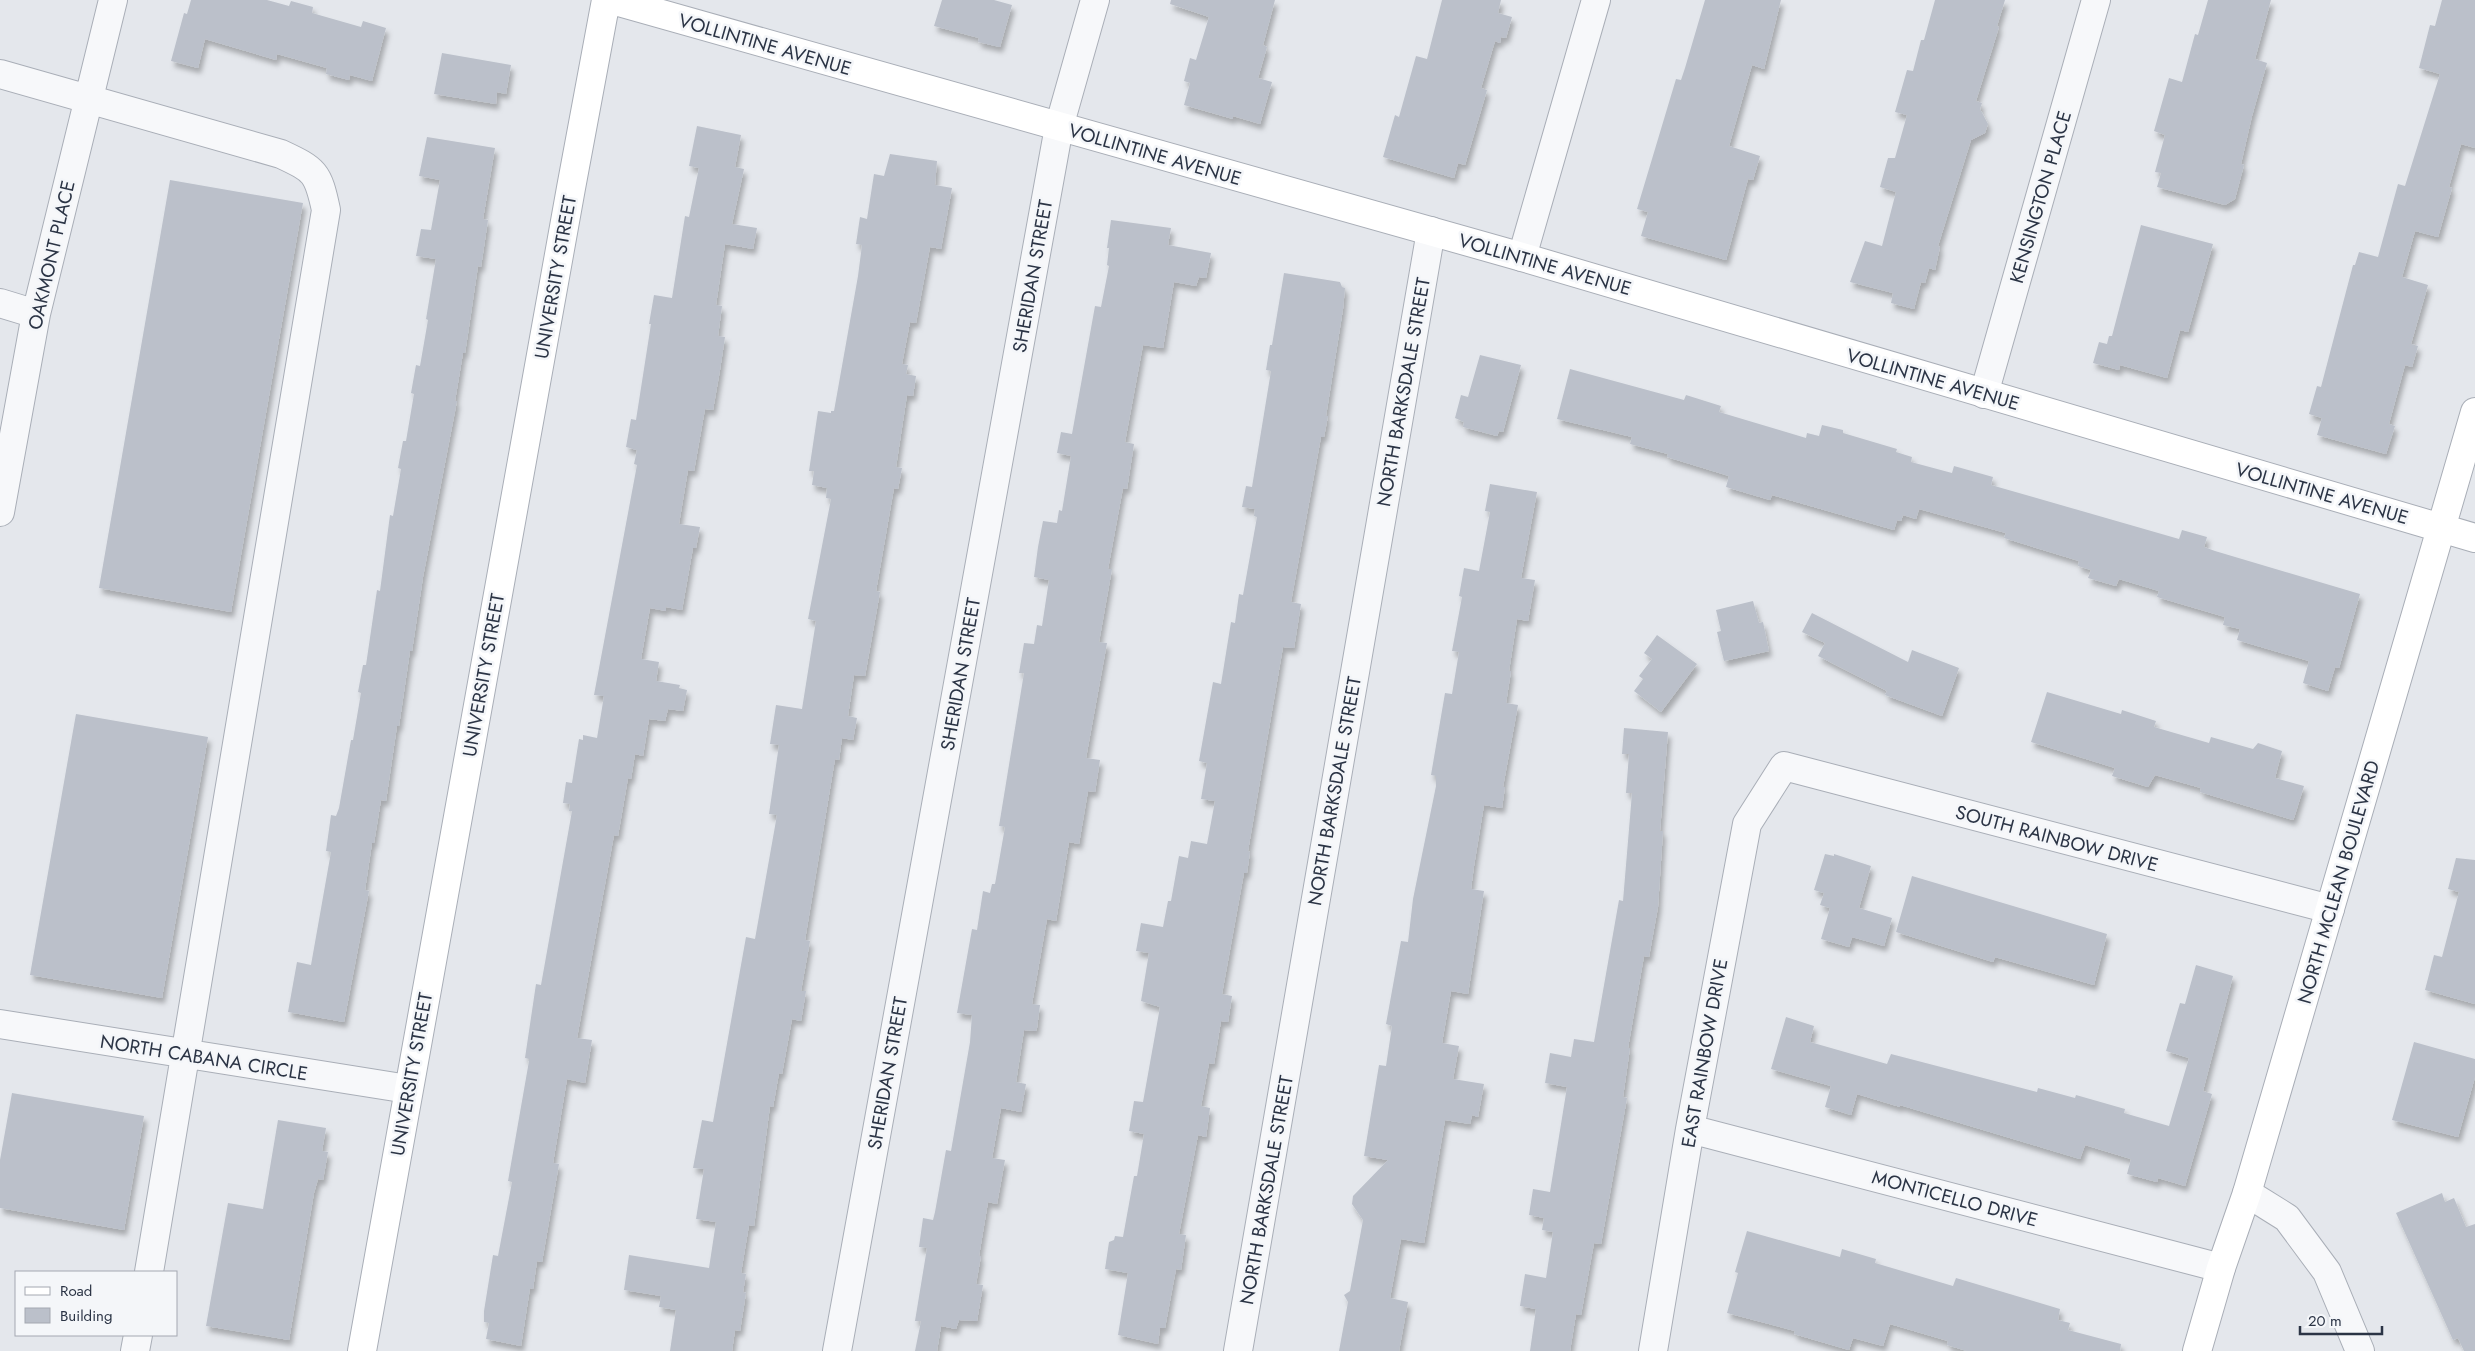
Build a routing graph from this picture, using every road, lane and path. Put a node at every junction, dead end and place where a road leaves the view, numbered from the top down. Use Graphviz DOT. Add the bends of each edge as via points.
graph roads {
  1 [pos="113,0"];
  2 [pos="606,0"];
  3 [pos="612,0"];
  4 [pos="1095,0"];
  5 [pos="1596,0"];
  6 [pos="2096,0"];
  7 [pos="0,74"];
  8 [pos="89,98"];
  9 [pos="1059,127"];
  10 [pos="1431,231"];
  11 [pos="1522,257"];
  12 [pos="0,303"];
  13 [pos="36,314"];
  14 [pos="1984,394"];
  15 [pos="2475,412"];
  16 [pos="0,512"];
  17 [pos="2442,528"];
  18 [pos="2475,538"];
  19 [pos="1784,766"];
  20 [pos="2330,909"];
  21 [pos="0,1024"];
  22 [pos="187,1054"];
  23 [pos="408,1089"];
  24 [pos="1690,1129"];
  25 [pos="2247,1193"];
  26 [pos="2221,1268"];
  27 [pos="149,1271"];
  28 [pos="138,1336"];
  29 [pos="135,1351"];
  30 [pos="362,1351"];
  31 [pos="837,1351"];
  32 [pos="1238,1351"];
  33 [pos="1653,1351"];
  34 [pos="2197,1351"];
  35 [pos="2360,1351"];
  1 -- 8 [label="street, OAKMONT PLACE"];
  2 -- 23 [label="street, UNIVERSITY STREET"];
  3 -- 9 [label="street, VOLLINTINE AVENUE"];
  4 -- 9 [label="street, SHERIDAN STREET"];
  5 -- 11 [label="street"];
  6 -- 14 [label="street, KENSINGTON PLACE"];
  7 -- 8 [label="street"];
  8 -- 13 [label="street, OAKMONT PLACE"];
  8 -- 22 [label="street" via="281,154 309,167 320,182 326,210"];
  9 -- 10 [label="street, VOLLINTINE AVENUE"];
  9 -- 31 [label="street, SHERIDAN STREET"];
  10 -- 11 [label="street, VOLLINTINE AVENUE"];
  10 -- 32 [label="street, NORTH BARKSDALE STREET"];
  11 -- 14 [label="street, VOLLINTINE AVENUE"];
  12 -- 13 [label="street"];
  13 -- 16 [label="street, OAKMONT PLACE"];
  14 -- 17 [label="street, VOLLINTINE AVENUE"];
  15 -- 17 [label="street, NORTH MCLEAN BOULEVARD"];
  17 -- 18 [label="street, VOLLINTINE AVENUE"];
  17 -- 20 [label="street, NORTH MCLEAN BOULEVARD"];
  19 -- 20 [label="street, SOUTH RAINBOW DRIVE"];
  19 -- 24 [label="street, EAST RAINBOW DRIVE" via="1747,824"];
  20 -- 25 [label="street, NORTH MCLEAN BOULEVARD"];
  21 -- 22 [label="street, NORTH CABANA CIRCLE"];
  22 -- 23 [label="street, NORTH CABANA CIRCLE"];
  22 -- 27 [label="street"];
  23 -- 30 [label="street, UNIVERSITY STREET"];
  24 -- 26 [label="street, MONTICELLO DRIVE"];
  24 -- 33 [label="street, EAST RAINBOW DRIVE"];
  25 -- 26 [label="street, NORTH MCLEAN BOULEVARD"];
  25 -- 35 [label="street" via="2287,1218 2327,1272"];
  26 -- 34 [label="street, NORTH MCLEAN BOULEVARD"];
  28 -- 29 [label="street"];
}
